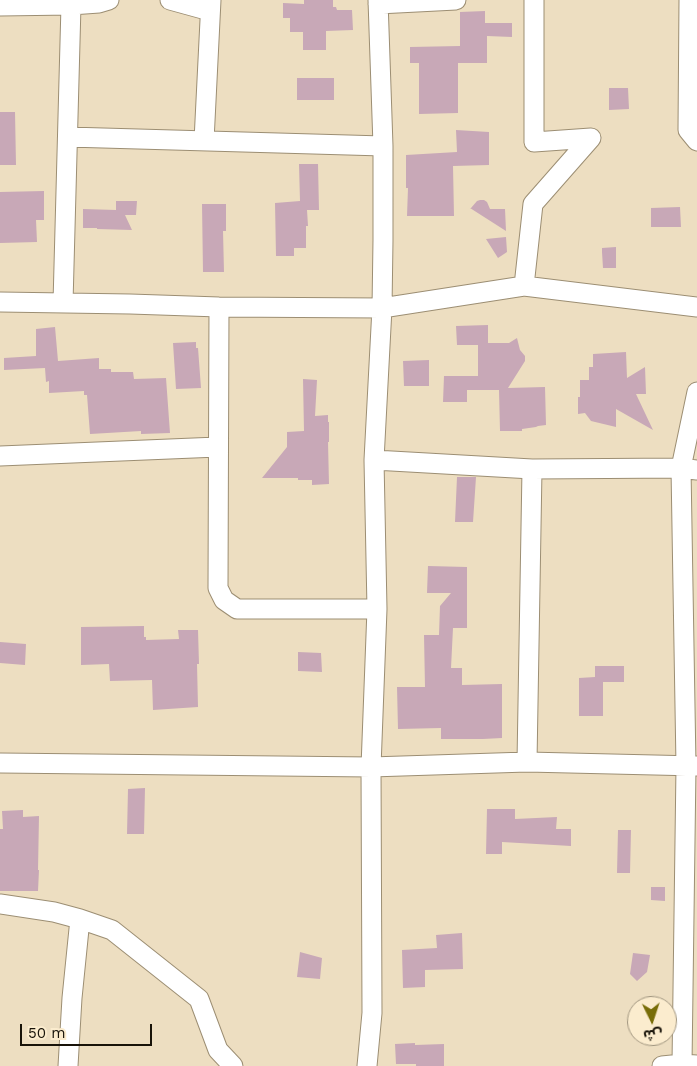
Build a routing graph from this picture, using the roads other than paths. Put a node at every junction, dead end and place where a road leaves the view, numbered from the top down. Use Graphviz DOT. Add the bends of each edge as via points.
graph roads {
  1 [pos="109,0"];
  2 [pos="170,0"];
  3 [pos="456,0"];
  4 [pos="534,0"];
  5 [pos="689,0"];
  6 [pos="378,2"];
  7 [pos="71,5"];
  8 [pos="210,5"];
  9 [pos="0,6"];
  10 [pos="68,137"];
  11 [pos="204,141"];
  12 [pos="697,141"];
  13 [pos="383,146"];
  14 [pos="524,286"];
  15 [pos="0,302"];
  16 [pos="63,303"];
  17 [pos="219,307"];
  18 [pos="697,307"];
  19 [pos="382,308"];
  20 [pos="697,392"];
  21 [pos="218,447"];
  22 [pos="0,456"];
  23 [pos="374,460"];
  24 [pos="532,469"];
  25 [pos="689,469"];
  26 [pos="376,609"];
  27 [pos="527,762"];
  28 [pos="0,763"];
  29 [pos="691,766"];
  30 [pos="371,767"];
  31 [pos="0,904"];
  32 [pos="80,919"];
  33 [pos="689,1064"];
  34 [pos="68,1066"];
  35 [pos="233,1066"];
  36 [pos="367,1066"];
  37 [pos="662,1066"];
  1 -- 7 [label="street"];
  2 -- 8 [label="street"];
  3 -- 6 [label="street"];
  4 -- 14 [label="street" via="534,142 591,138 533,204"];
  5 -- 12 [label="street" via="688,130"];
  6 -- 13 [label="street"];
  7 -- 9 [label="street"];
  7 -- 10 [label="street"];
  8 -- 11 [label="street"];
  10 -- 11 [label="street"];
  10 -- 16 [label="street"];
  11 -- 13 [label="street"];
  13 -- 19 [label="street"];
  14 -- 18 [label="street"];
  14 -- 19 [label="street"];
  15 -- 16 [label="street"];
  16 -- 17 [label="street"];
  17 -- 19 [label="street"];
  17 -- 21 [label="street"];
  19 -- 23 [label="street"];
  20 -- 25 [label="street"];
  21 -- 22 [label="street"];
  21 -- 26 [label="street" via="218,588 224,600 237,609"];
  23 -- 24 [label="street"];
  23 -- 26 [label="street"];
  24 -- 25 [label="street"];
  24 -- 27 [label="street"];
  25 -- 29 [label="street"];
  26 -- 30 [label="street"];
  27 -- 29 [label="street"];
  27 -- 30 [label="street"];
  28 -- 30 [label="street"];
  29 -- 33 [label="street"];
  30 -- 36 [label="street" via="372,1014"];
  31 -- 32 [label="street"];
  32 -- 34 [label="street"];
  32 -- 35 [label="street" via="112,930 199,999 218,1050"];
  33 -- 37 [label="street"];
}
